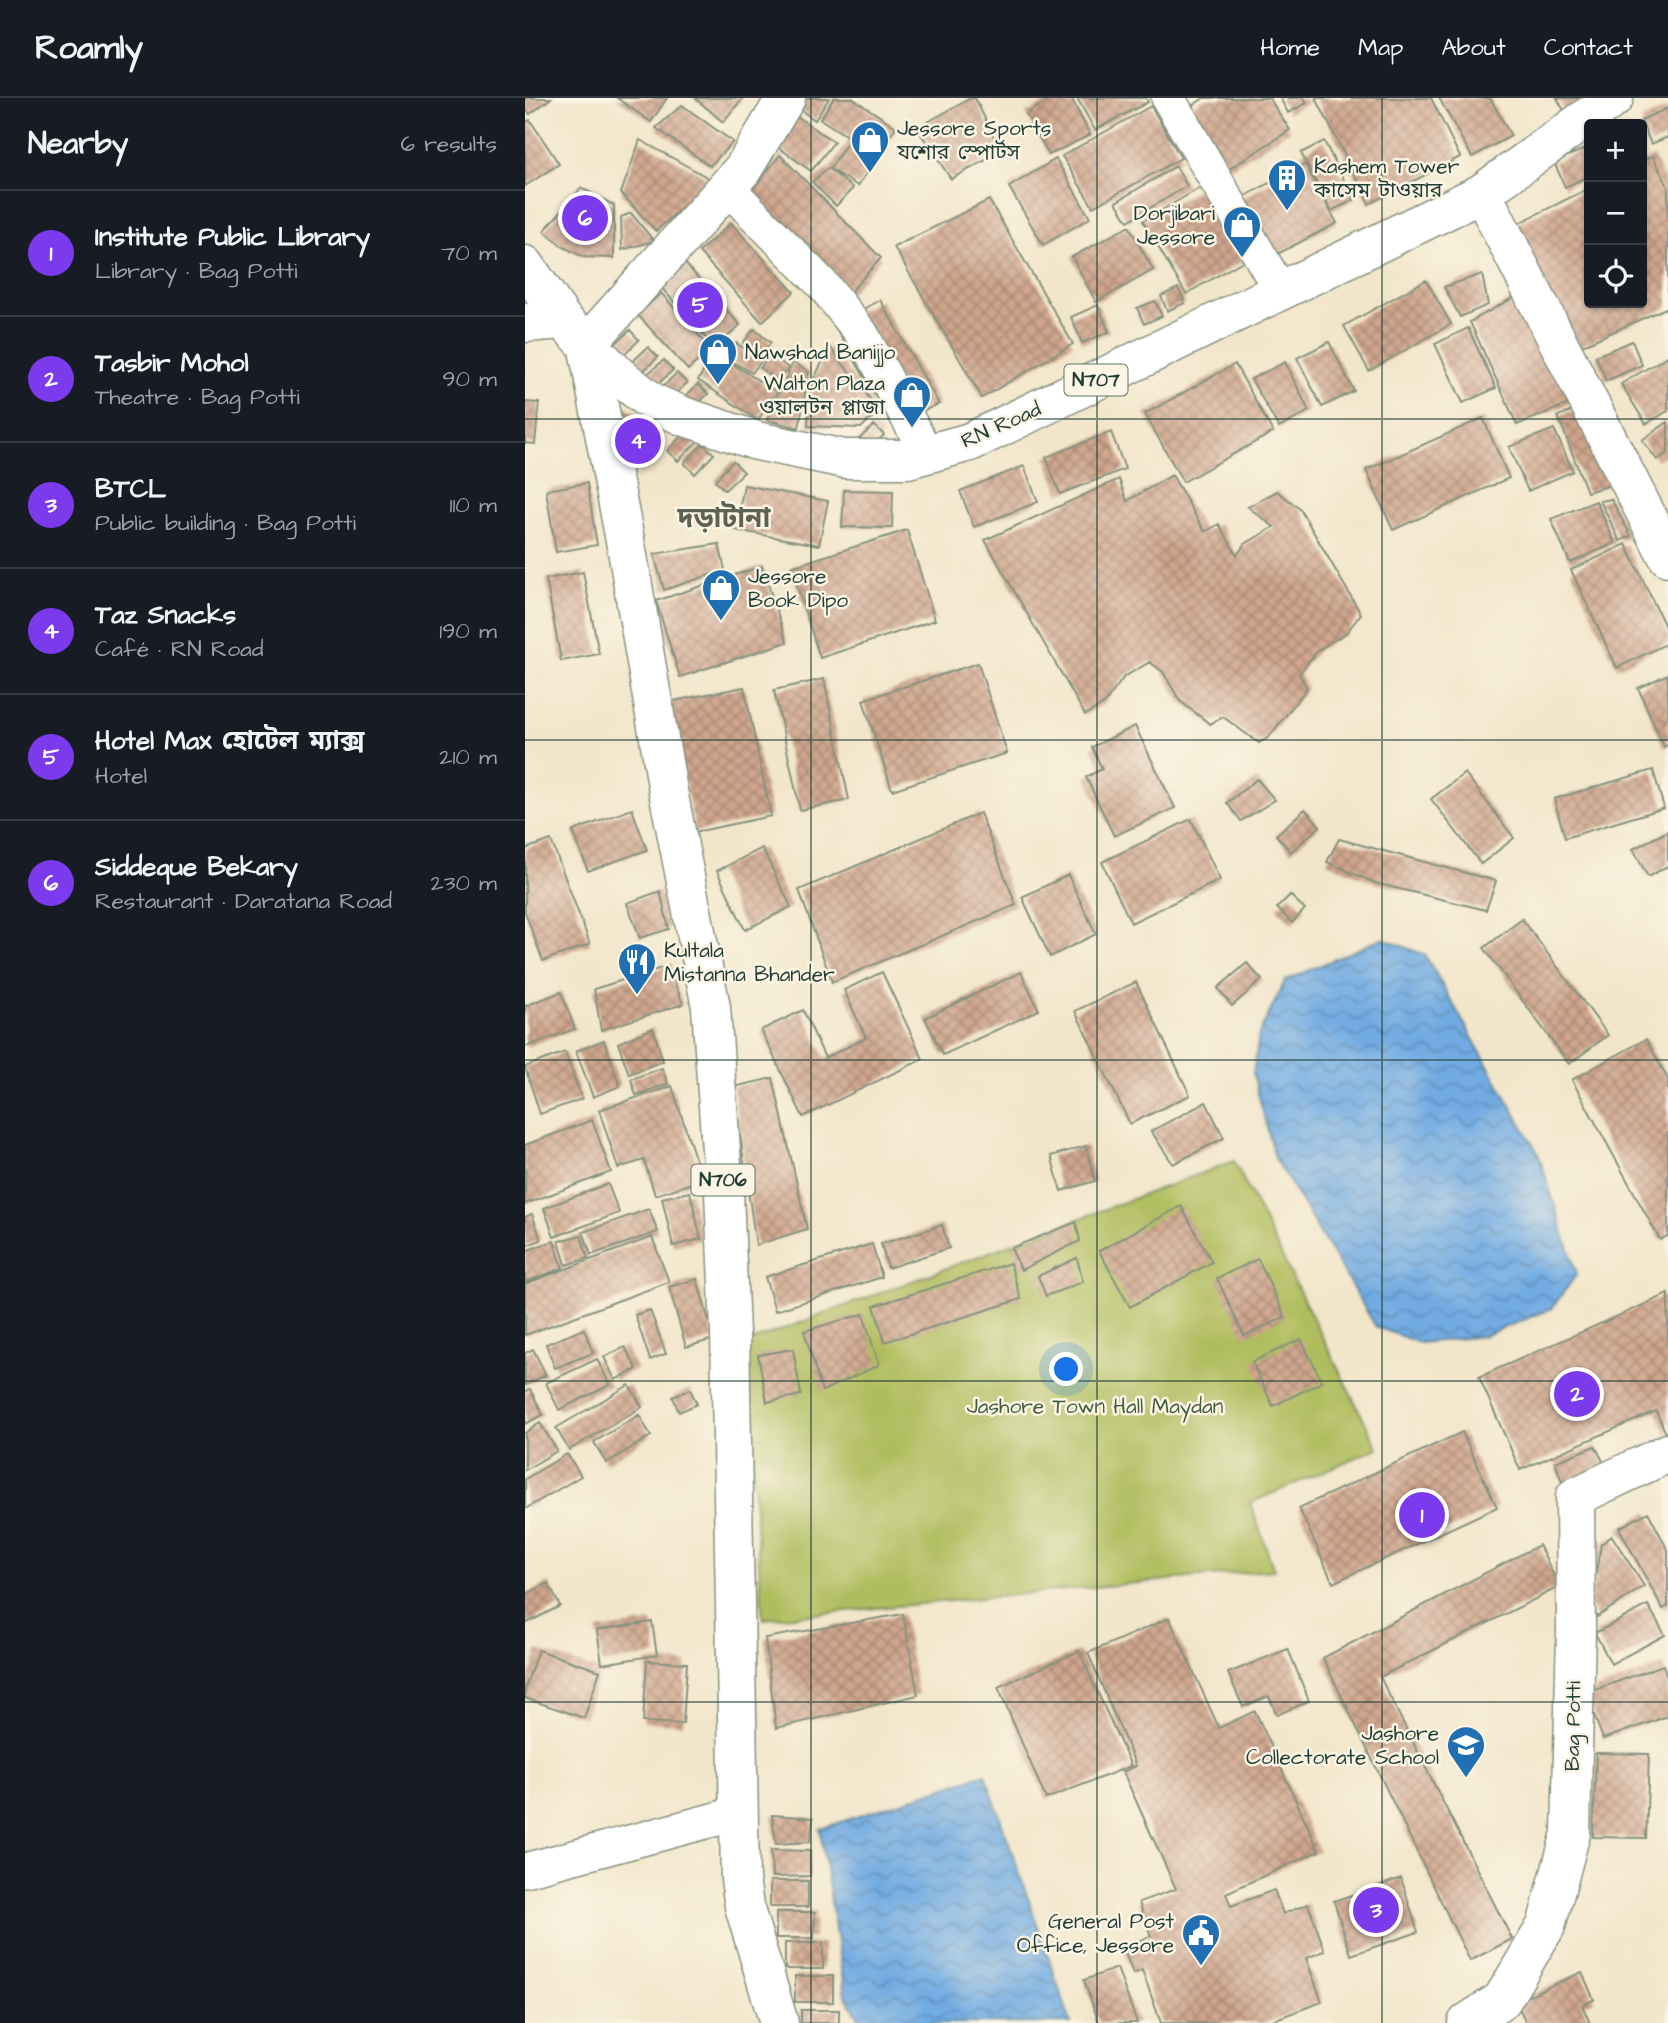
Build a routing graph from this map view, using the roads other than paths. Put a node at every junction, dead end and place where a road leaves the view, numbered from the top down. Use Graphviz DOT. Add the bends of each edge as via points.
graph roads {
  1 [pos="786,98"];
  2 [pos="1168,98"];
  3 [pos="1614,98"];
  4 [pos="727,187"];
  5 [pos="1482,193"];
  6 [pos="525,265"];
  7 [pos="1280,290"];
  8 [pos="525,323"];
  9 [pos="575,332"];
  10 [pos="927,454"];
  11 [pos="1668,557"];
  12 [pos="1668,1453"];
  13 [pos="739,1814"];
  14 [pos="525,1870"];
  15 [pos="1507,2011"];
  16 [pos="779,2023"];
  17 [pos="1467,2023"];
  1 -- 4 [label="main road"];
  2 -- 7 [label="street"];
  3 -- 5 [label="main road, RN Road / N707"];
  4 -- 9 [label="main road"];
  4 -- 10 [label="street" via="823,285 862,334"];
  5 -- 7 [label="main road, RN Road / N707"];
  5 -- 11 [label="main road"];
  6 -- 9 [label="main road"];
  7 -- 10 [label="main road, RN Road / N707" via="970,442"];
  8 -- 9 [label="main road"];
  9 -- 10 [label="main road, RN Road / N707" via="653,403 683,416 757,441 845,459"];
  9 -- 13 [label="main road, N706" via="628,556 711,1007 730,1332"];
  12 -- 15 [label="main road, Bag Potti" via="1575,1497 1571,1833 1546,1926"];
  13 -- 14 [label="street"];
  13 -- 16 [label="main road, N706" via="744,1906"];
  15 -- 17 [label="main road, Bag Potti"];
}
